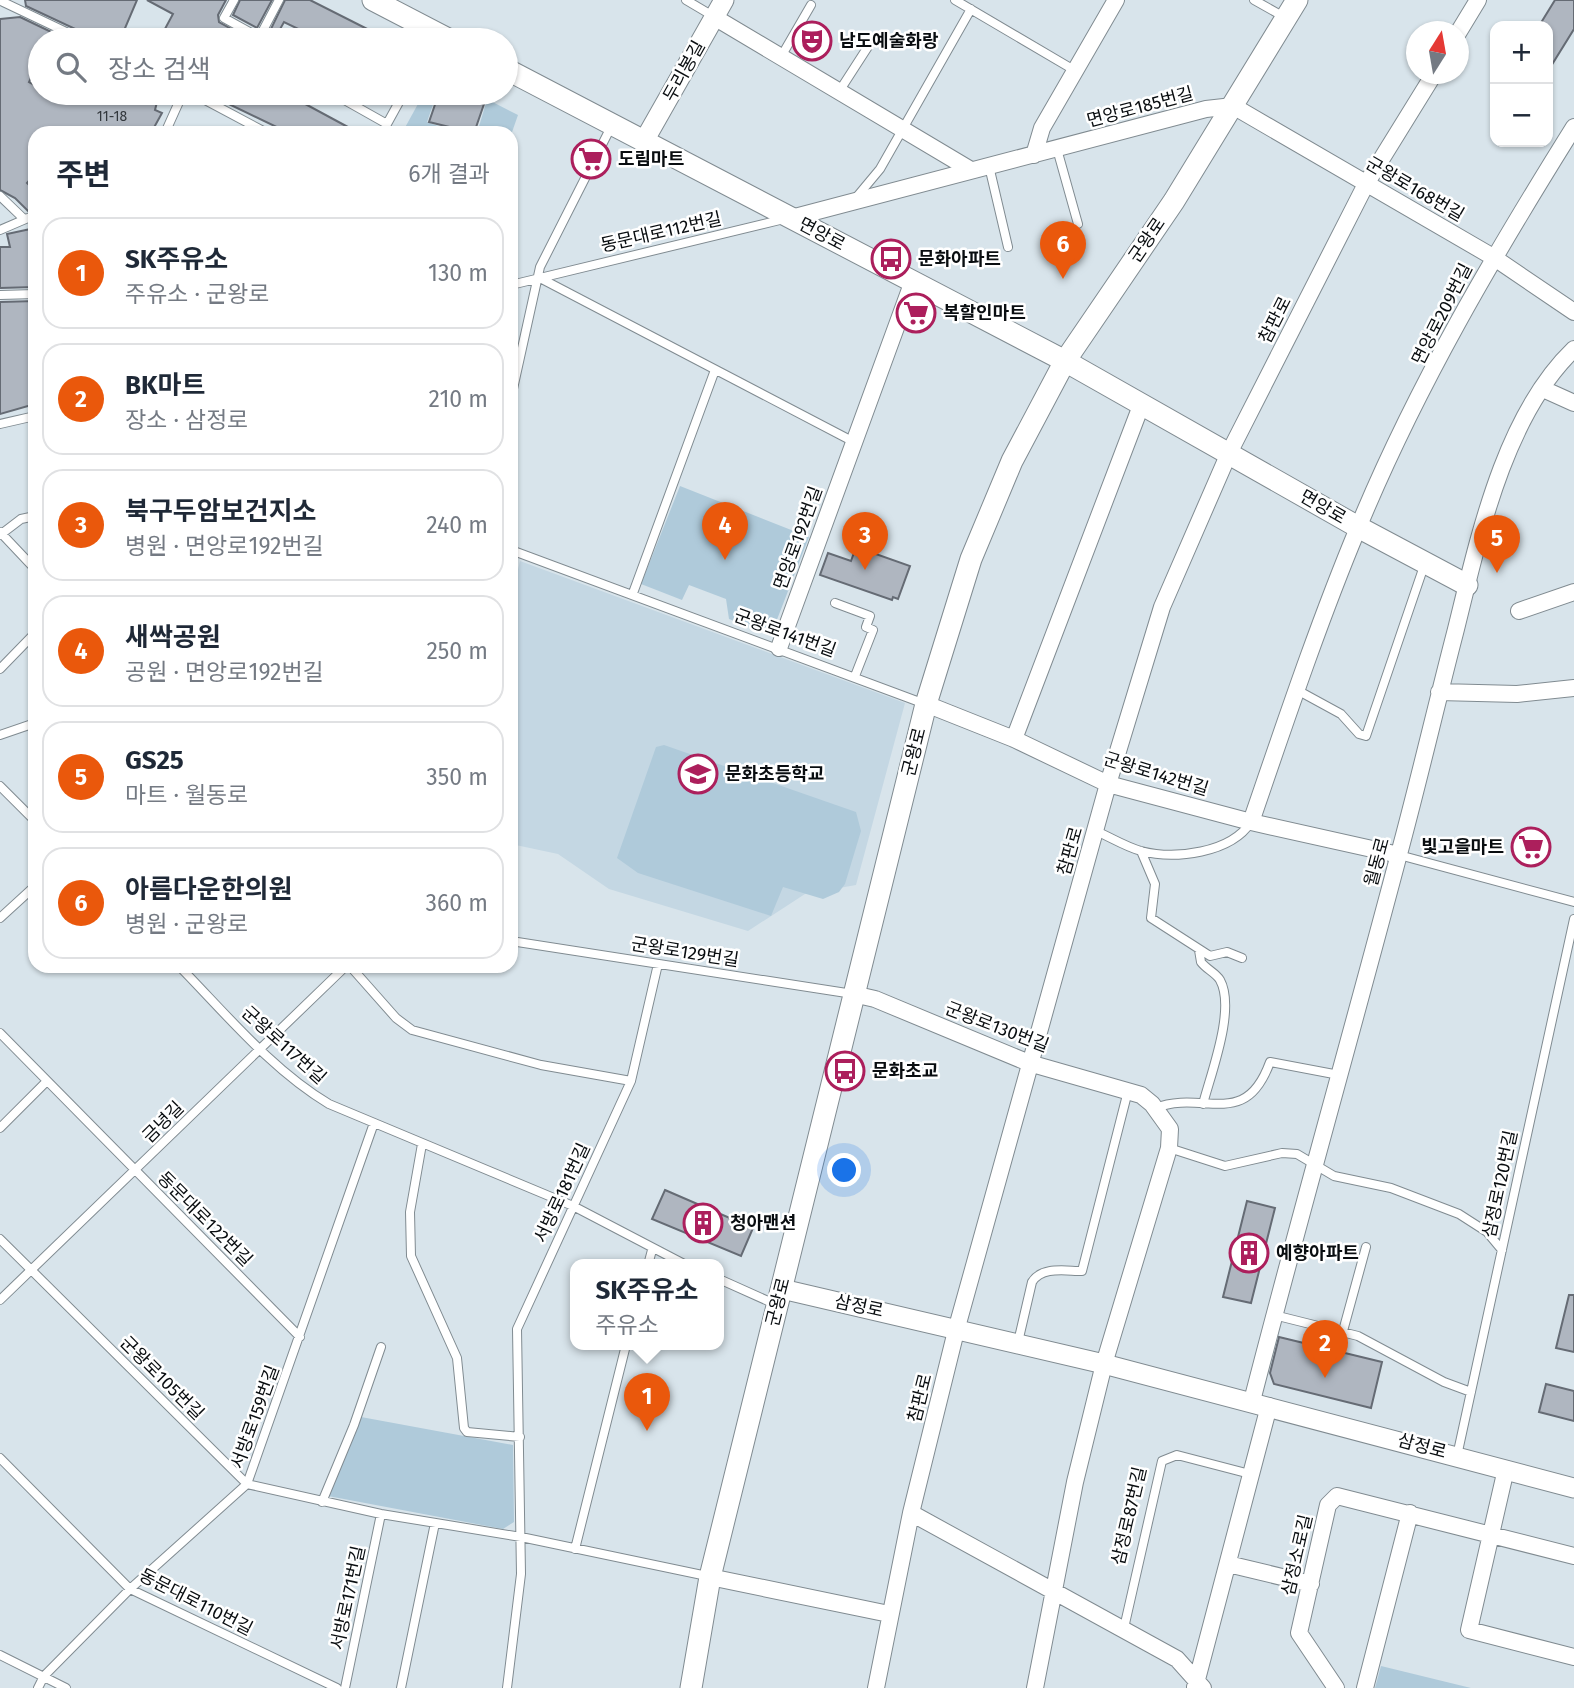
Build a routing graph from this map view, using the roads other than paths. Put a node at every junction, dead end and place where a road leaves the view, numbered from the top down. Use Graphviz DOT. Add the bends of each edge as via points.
graph roads {
  1 [pos="234,0"];
  2 [pos="279,0"];
  3 [pos="373,0"];
  4 [pos="685,0"];
  5 [pos="955,0"];
  6 [pos="1116,0"];
  7 [pos="1254,0"];
  8 [pos="1478,0"];
  9 [pos="2,2"];
  10 [pos="811,5"];
  11 [pos="719,8"];
  12 [pos="971,9"];
  13 [pos="1291,9"];
  14 [pos="1465,21"];
  15 [pos="57,28"];
  16 [pos="242,28"];
  17 [pos="266,28"];
  18 [pos="422,28"];
  19 [pos="871,42"];
  20 [pos="782,55"];
  21 [pos="1074,70"];
  22 [pos="518,75"];
  23 [pos="1428,84"];
  24 [pos="840,90"];
  25 [pos="177,105"];
  26 [pos="214,105"];
  27 [pos="353,105"];
  28 [pos="397,105"];
  29 [pos="1233,106"];
  30 [pos="387,124"];
  31 [pos="613,125"];
  32 [pos="167,126"];
  33 [pos="254,126"];
  34 [pos="1574,127"];
  35 [pos="904,129"];
  36 [pos="644,141"];
  37 [pos="1057,149"];
  38 [pos="1034,155"];
  39 [pos="989,166"];
  40 [pos="971,170"];
  41 [pos="1366,184"];
  42 [pos="0,196"];
  43 [pos="855,199"];
  44 [pos="28,218"];
  45 [pos="791,218"];
  46 [pos="24,219"];
  47 [pos="1078,224"];
  48 [pos="0,230"];
  49 [pos="1007,247"];
  50 [pos="1493,257"];
  51 [pos="538,277"];
  52 [pos="913,281"];
  53 [pos="518,283"];
  54 [pos="28,294"];
  55 [pos="0,295"];
  56 [pos="1574,312"];
  57 [pos="1574,349"];
  58 [pos="1065,360"];
  59 [pos="518,364"];
  60 [pos="715,370"];
  61 [pos="1544,389"];
  62 [pos="1142,403"];
  63 [pos="1574,403"];
  64 [pos="28,418"];
  65 [pos="0,424"];
  66 [pos="854,442"];
  67 [pos="1229,453"];
  68 [pos="28,517"];
  69 [pos="1358,527"];
  70 [pos="0,534"];
  71 [pos="518,552"];
  72 [pos="28,562"];
  73 [pos="1425,563"];
  74 [pos="1467,585"];
  75 [pos="633,593"];
  76 [pos="1574,593"];
  77 [pos="835,603"];
  78 [pos="1519,611"];
  79 [pos="28,640"];
  80 [pos="779,648"];
  81 [pos="2,666"];
  82 [pos="855,676"];
  83 [pos="1574,688"];
  84 [pos="1297,690"];
  85 [pos="1439,692"];
  86 [pos="926,704"];
  87 [pos="28,726"];
  88 [pos="0,735"];
  89 [pos="1014,739"];
  90 [pos="1108,784"];
  91 [pos="0,786"];
  92 [pos="28,814"];
  93 [pos="1251,822"];
  94 [pos="1096,831"];
  95 [pos="1141,851"];
  96 [pos="1399,855"];
  97 [pos="28,892"];
  98 [pos="1574,902"];
  99 [pos="0,918"];
  100 [pos="1574,919"];
  101 [pos="518,943"];
  102 [pos="1199,950"];
  103 [pos="1242,958"];
  104 [pos="659,964"];
  105 [pos="186,973"];
  106 [pos="340,973"];
  107 [pos="354,973"];
  108 [pos="853,994"];
  109 [pos="0,1033"];
  110 [pos="260,1048"];
  111 [pos="1029,1063"];
  112 [pos="1339,1075"];
  113 [pos="47,1081"];
  114 [pos="631,1081"];
  115 [pos="1129,1089"];
  116 [pos="1203,1104"];
  117 [pos="1155,1108"];
  118 [pos="374,1123"];
  119 [pos="0,1128"];
  120 [pos="422,1144"];
  121 [pos="1169,1148"];
  122 [pos="1315,1163"];
  123 [pos="136,1171"];
  124 [pos="573,1206"];
  125 [pos="0,1239"];
  126 [pos="1366,1247"];
  127 [pos="652,1250"];
  128 [pos="1502,1250"];
  129 [pos="650,1259"];
  130 [pos="672,1259"];
  131 [pos="31,1270"];
  132 [pos="724,1280"];
  133 [pos="780,1297"];
  134 [pos="0,1300"];
  135 [pos="1274,1315"];
  136 [pos="957,1327"];
  137 [pos="1343,1331"];
  138 [pos="300,1337"];
  139 [pos="1018,1342"];
  140 [pos="381,1347"];
  141 [pos="625,1350"];
  142 [pos="1104,1364"];
  143 [pos="1471,1392"];
  144 [pos="1261,1403"];
  145 [pos="520,1437"];
  146 [pos="1457,1455"];
  147 [pos="0,1458"];
  148 [pos="1506,1469"];
  149 [pos="1250,1474"];
  150 [pos="247,1484"];
  151 [pos="1574,1488"];
  152 [pos="322,1502"];
  153 [pos="911,1513"];
  154 [pos="1410,1513"];
  155 [pos="381,1514"];
  156 [pos="435,1523"];
  157 [pos="1490,1536"];
  158 [pos="521,1537"];
  159 [pos="575,1549"];
  160 [pos="1574,1556"];
  161 [pos="1228,1564"];
  162 [pos="710,1577"];
  163 [pos="1311,1584"];
  164 [pos="1052,1588"];
  165 [pos="130,1589"];
  166 [pos="889,1614"];
  167 [pos="1124,1628"];
  168 [pos="0,1655"];
  169 [pos="1574,1657"];
  170 [pos="44,1676"];
  171 [pos="1198,1685"];
  172 [pos="38,1688"];
  173 [pos="66,1688"];
  174 [pos="337,1688"];
  175 [pos="345,1688"];
  176 [pos="401,1688"];
  177 [pos="507,1688"];
  178 [pos="691,1688"];
  179 [pos="876,1688"];
  180 [pos="1035,1688"];
  181 [pos="1336,1688"];
  182 [pos="1365,1688"];
  1 -- 16 [label="lane" via="225,18"];
  2 -- 17 [label="lane"];
  3 -- 18 [label="main road"];
  4 -- 11 [label="lane"];
  5 -- 12 [label="lane"];
  6 -- 21 [label="street"];
  7 -- 13 [label="lane"];
  8 -- 14 [label="street"];
  9 -- 15 [label="lane"];
  10 -- 20 [label="lane"];
  11 -- 20 [label="street"];
  11 -- 36 [label="street, 두리봉길"];
  12 -- 21 [label="lane"];
  12 -- 35 [label="lane"];
  13 -- 29 [label="main road, 군왕로"];
  19 -- 24 [label="lane"];
  20 -- 24 [label="street"];
  21 -- 38 [label="street" via="1042,128"];
  22 -- 31 [label="main road, 면앙로"];
  23 -- 41 [label="street, 참판로"];
  24 -- 35 [label="street"];
  25 -- 32 [label="lane"];
  26 -- 33 [label="lane"];
  27 -- 30 [label="lane"];
  28 -- 30 [label="lane"];
  29 -- 37 [label="street, 면앙로185번길"];
  29 -- 41 [label="street, 군왕로168번길"];
  29 -- 58 [label="main road, 군왕로"];
  31 -- 36 [label="main road, 면앙로"];
  31 -- 51 [label="lane"];
  34 -- 50 [label="street, 면앙로209번길"];
  35 -- 40 [label="street"];
  35 -- 43 [label="lane"];
  36 -- 45 [label="main road, 면앙로"];
  37 -- 38 [label="street, 면앙로185번길"];
  37 -- 47 [label="lane"];
  38 -- 39 [label="street, 면앙로185번길"];
  39 -- 40 [label="street, 면앙로185번길"];
  39 -- 49 [label="lane"];
  40 -- 43 [label="street, 면앙로185번길"];
  41 -- 50 [label="street, 군왕로168번길"];
  41 -- 67 [label="street, 참판로"];
  42 -- 46 [label="lane"];
  43 -- 45 [label="street, 면앙로185번길"];
  44 -- 46 [label="lane"];
  45 -- 51 [label="lane, 동문대로112번길"];
  45 -- 52 [label="main road, 면앙로"];
  46 -- 48 [label="lane"];
  50 -- 56 [label="street, 군왕로168번길"];
  50 -- 69 [label="street, 면앙로209번길"];
  51 -- 53 [label="lane, 동문대로112번길"];
  51 -- 59 [label="lane"];
  51 -- 60 [label="lane"];
  52 -- 58 [label="main road, 면앙로"];
  52 -- 66 [label="street, 면앙로192번길"];
  54 -- 55 [label="lane"];
  57 -- 61 [label="street, 월동로"];
  58 -- 62 [label="main road, 면앙로"];
  58 -- 86 [label="main road, 군왕로" via="1012,461 971,559"];
  60 -- 66 [label="lane"];
  60 -- 75 [label="lane"];
  61 -- 63 [label="street"];
  61 -- 74 [label="street, 월동로" via="1504,466"];
  62 -- 67 [label="main road, 면앙로"];
  62 -- 89 [label="street"];
  64 -- 65 [label="lane"];
  66 -- 80 [label="street, 면앙로192번길"];
  67 -- 69 [label="main road, 면앙로"];
  67 -- 90 [label="street, 참판로" via="1162,607"];
  68 -- 70 [label="lane"];
  69 -- 73 [label="main road, 면앙로"];
  69 -- 84 [label="street, 면앙로"];
  70 -- 72 [label="lane"];
  71 -- 75 [label="lane, 군왕로141번길"];
  73 -- 74 [label="main road, 면앙로"];
  73 -- 84 [label="lane" via="1366,736 1325,703"];
  74 -- 85 [label="street, 월동로"];
  75 -- 80 [label="lane, 군왕로141번길"];
  76 -- 78 [label="street"];
  77 -- 82 [label="lane" via="870,616 866,627 873,630"];
  79 -- 81 [label="lane"];
  80 -- 82 [label="lane, 군왕로141번길"];
  82 -- 86 [label="lane, 군왕로141번길"];
  83 -- 85 [label="street" via="1517,694"];
  84 -- 93 [label="street"];
  85 -- 96 [label="street, 월동로"];
  86 -- 89 [label="street, 군왕로142번길"];
  86 -- 108 [label="main road, 군왕로"];
  87 -- 88 [label="lane"];
  89 -- 90 [label="street, 군왕로142번길"];
  90 -- 93 [label="street, 군왕로142번길"];
  90 -- 94 [label="street, 참판로"];
  91 -- 92 [label="lane"];
  93 -- 95 [label="lane" via="1243,834 1225,844 1183,853"];
  93 -- 96 [label="street, 군왕로142번길"];
  94 -- 95 [label="lane"];
  94 -- 111 [label="street, 참판로"];
  95 -- 102 [label="lane" via="1155,884 1151,918"];
  96 -- 98 [label="lane, 군왕로142번길"];
  96 -- 112 [label="street, 월동로"];
  97 -- 99 [label="lane"];
  100 -- 128 [label="lane, 삼정로120번길"];
  101 -- 104 [label="lane, 군왕로129번길"];
  102 -- 103 [label="lane" via="1216,957 1227,952"];
  102 -- 116 [label="lane" via="1201,962 1219,977 1226,998"];
  104 -- 108 [label="lane, 군왕로129번길"];
  104 -- 114 [label="lane, 서방로181번길"];
  105 -- 110 [label="lane, 군왕로117번길"];
  106 -- 110 [label="lane, 금녕길"];
  107 -- 114 [label="lane" via="412,1030 541,1065"];
  108 -- 111 [label="street, 군왕로130번길"];
  108 -- 133 [label="main road, 군왕로"];
  109 -- 113 [label="lane, 동문대로122번길"];
  110 -- 118 [label="lane, 군왕로117번길" via="310,1093"];
  110 -- 123 [label="lane, 금녕길"];
  111 -- 115 [label="street, 군왕로130번길"];
  111 -- 136 [label="street, 참판로"];
  112 -- 116 [label="lane" via="1270,1062 1261,1082 1245,1099 1237,1104"];
  112 -- 122 [label="street, 월동로"];
  113 -- 119 [label="lane"];
  113 -- 123 [label="lane, 동문대로122번길"];
  114 -- 124 [label="lane, 서방로181번길"];
  115 -- 117 [label="street, 군왕로130번길"];
  115 -- 139 [label="lane" via="1082,1271 1037,1275"];
  116 -- 117 [label="lane" via="1178,1101"];
  117 -- 121 [label="street, 군왕로130번길" via="1170,1129"];
  118 -- 120 [label="lane, 군왕로117번길"];
  118 -- 138 [label="lane, 서방로159번길"];
  120 -- 124 [label="lane, 군왕로117번길"];
  120 -- 145 [label="lane" via="409,1240 415,1271 457,1358 464,1428"];
  121 -- 122 [label="lane" via="1225,1166 1282,1153"];
  121 -- 142 [label="street"];
  122 -- 128 [label="lane" via="1334,1176 1404,1192 1460,1214 1487,1232"];
  122 -- 135 [label="street, 월동로"];
  123 -- 131 [label="lane, 금녕길"];
  123 -- 138 [label="lane, 동문대로122번길"];
  124 -- 127 [label="lane, 군왕로117번길"];
  124 -- 145 [label="lane, 서방로181번길" via="517,1329"];
  125 -- 131 [label="lane, 군왕로105번길"];
  126 -- 137 [label="lane"];
  127 -- 129 [label="lane"];
  127 -- 130 [label="lane, 군왕로117번길"];
  128 -- 143 [label="lane, 삼정로120번길"];
  131 -- 134 [label="lane, 금녕길"];
  131 -- 150 [label="lane, 군왕로105번길"];
  132 -- 133 [label="lane"];
  133 -- 136 [label="street, 삼정로"];
  133 -- 162 [label="main road, 군왕로"];
  135 -- 137 [label="lane"];
  135 -- 144 [label="street, 월동로"];
  136 -- 139 [label="street, 삼정로"];
  136 -- 153 [label="street, 참판로"];
  137 -- 143 [label="lane"];
  138 -- 150 [label="lane, 서방로159번길"];
  139 -- 142 [label="street, 삼정로"];
  140 -- 152 [label="lane"];
  141 -- 159 [label="lane"];
  142 -- 144 [label="street, 삼정로"];
  142 -- 164 [label="street"];
  143 -- 146 [label="lane, 삼정로120번길"];
  144 -- 146 [label="street, 삼정로"];
  144 -- 149 [label="street"];
  145 -- 158 [label="lane, 서방로181번길"];
  146 -- 148 [label="street, 삼정로"];
  147 -- 165 [label="lane, 동문대로110번길"];
  148 -- 151 [label="street, 삼정로"];
  148 -- 157 [label="street"];
  149 -- 161 [label="street"];
  149 -- 167 [label="lane, 삼정로87번길" via="1177,1455 1162,1461"];
  150 -- 152 [label="lane"];
  150 -- 165 [label="lane, 서방로159번길"];
  152 -- 155 [label="lane"];
  153 -- 164 [label="street"];
  153 -- 166 [label="street, 참판로"];
  154 -- 157 [label="street, 삼정소로길"];
  154 -- 163 [label="street, 삼정소로길" via="1337,1496 1328,1505"];
  154 -- 182 [label="street"];
  155 -- 156 [label="lane"];
  155 -- 175 [label="lane, 서방로171번길"];
  156 -- 158 [label="lane"];
  156 -- 176 [label="lane"];
  157 -- 160 [label="street, 삼정소로길"];
  157 -- 169 [label="street" via="1469,1630"];
  158 -- 159 [label="lane"];
  158 -- 177 [label="lane, 서방로181번길"];
  159 -- 162 [label="lane"];
  161 -- 163 [label="street"];
  161 -- 171 [label="street"];
  162 -- 166 [label="street"];
  162 -- 178 [label="main road, 군왕로"];
  163 -- 181 [label="street, 삼정소로길" via="1298,1633"];
  164 -- 167 [label="street"];
  164 -- 180 [label="street"];
  165 -- 170 [label="lane, 서방로159번길"];
  165 -- 174 [label="lane, 동문대로110번길"];
  166 -- 179 [label="street, 참판로"];
  167 -- 171 [label="street" via="1177,1659"];
  168 -- 170 [label="lane"];
  170 -- 172 [label="lane, 서방로159번길"];
  170 -- 173 [label="lane"];
}
